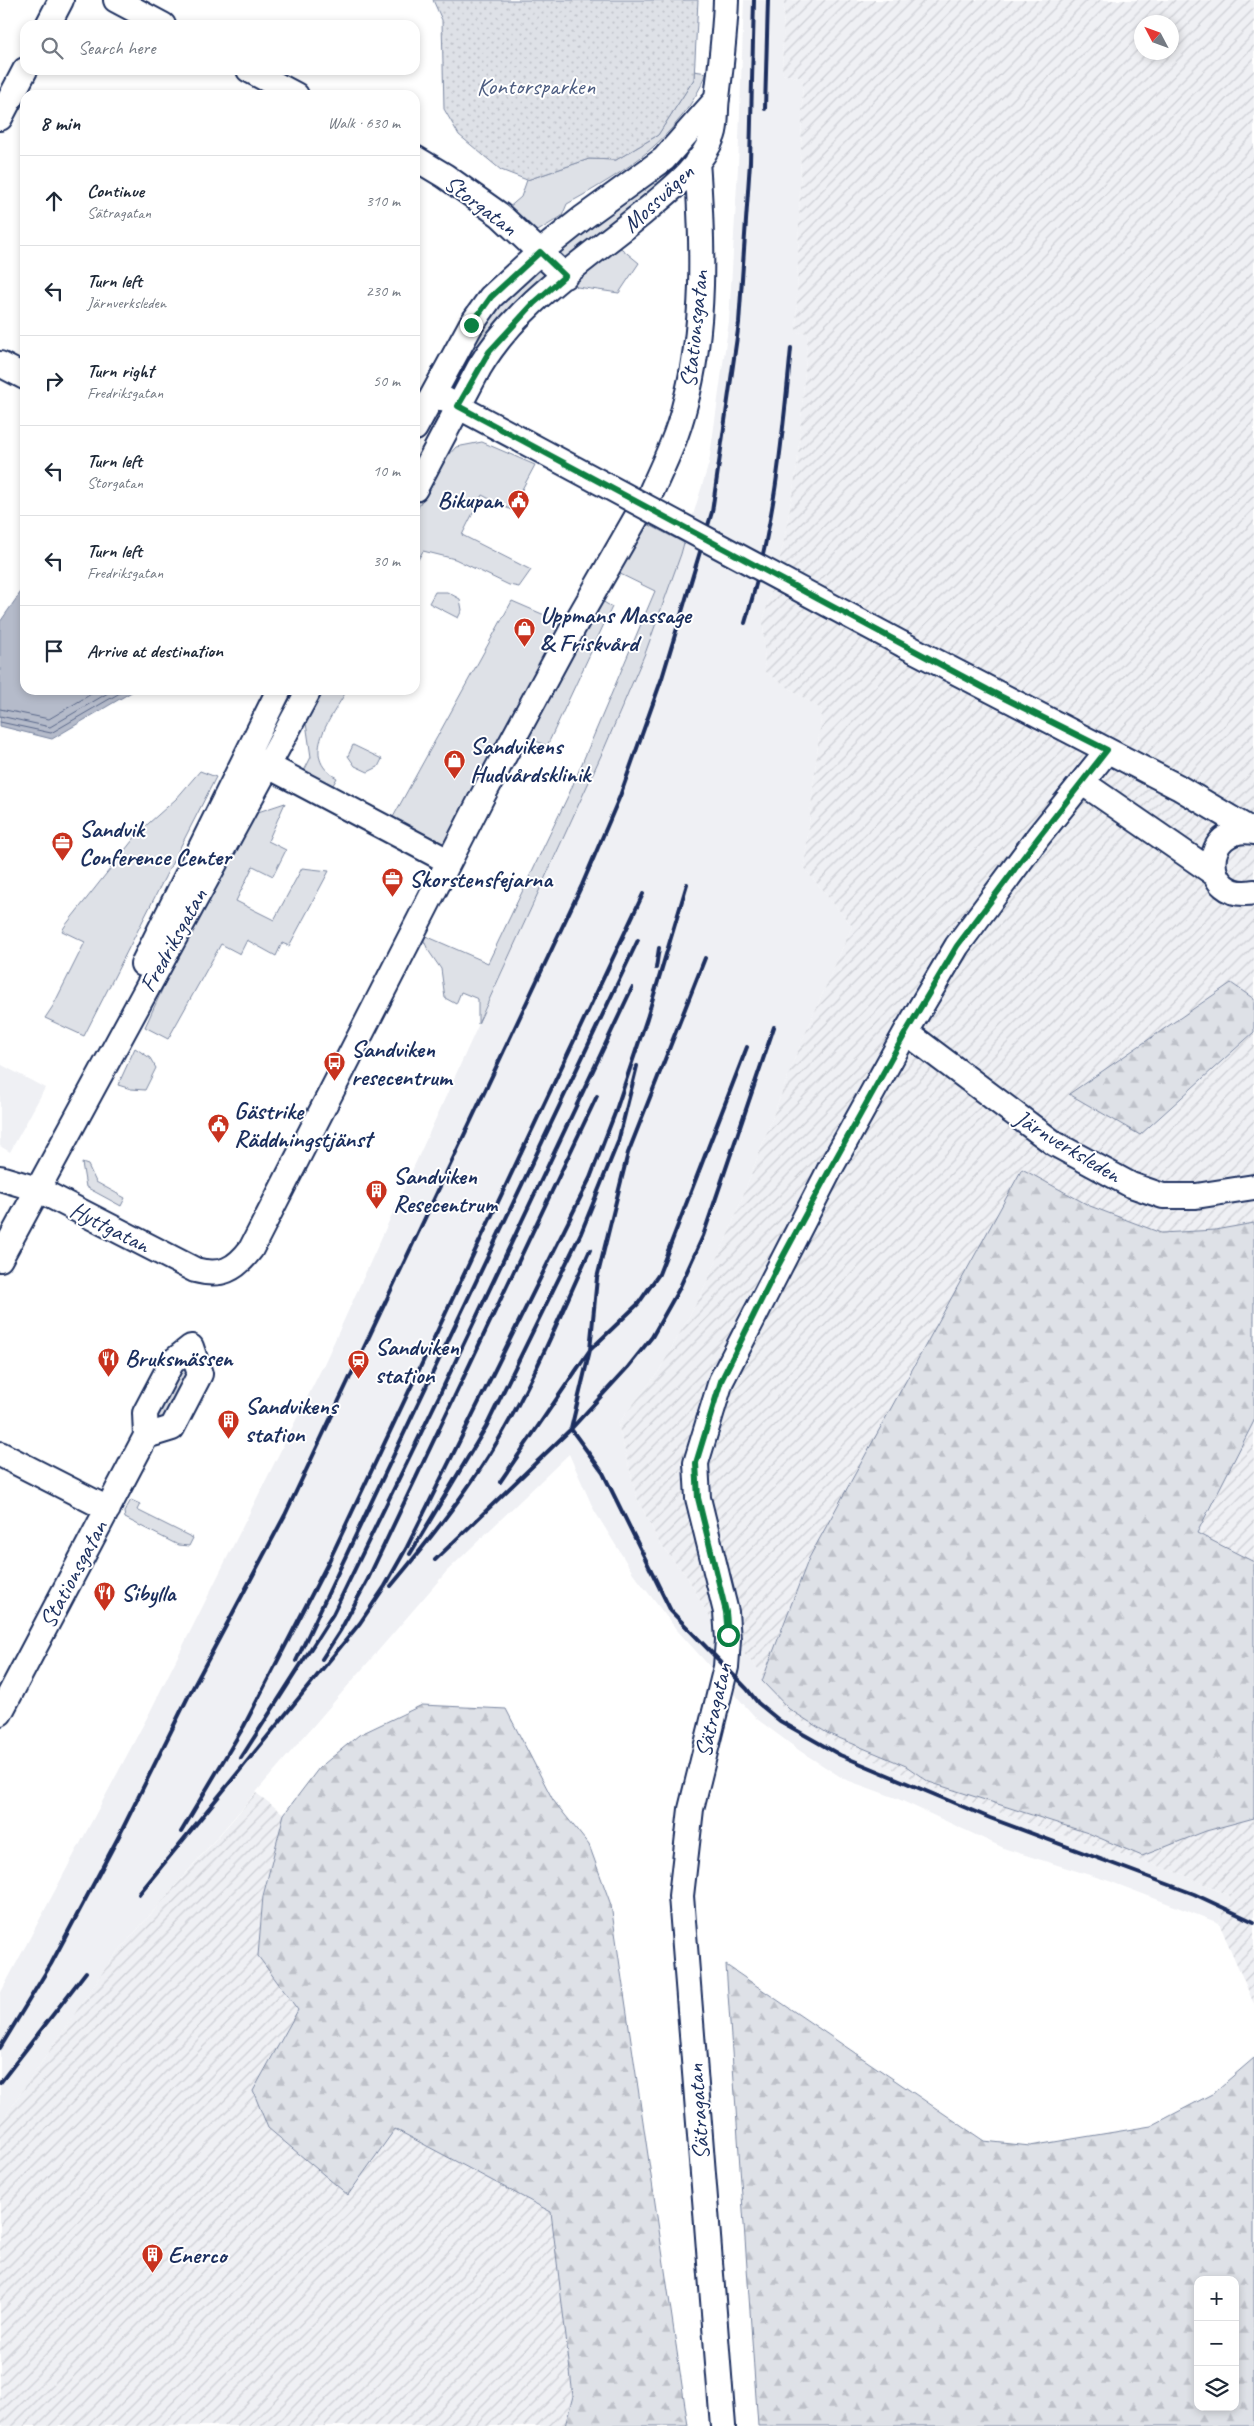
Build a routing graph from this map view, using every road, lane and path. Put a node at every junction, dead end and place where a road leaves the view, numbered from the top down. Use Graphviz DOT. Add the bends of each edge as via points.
graph roads {
  1 [pos="61,0"];
  2 [pos="116,0"];
  3 [pos="726,0"];
  4 [pos="51,20"];
  5 [pos="154,20"];
  6 [pos="22,75"];
  7 [pos="258,75"];
  8 [pos="287,90"];
  9 [pos="717,99"];
  10 [pos="0,118"];
  11 [pos="420,161"];
  12 [pos="697,162"];
  13 [pos="540,252"];
  14 [pos="565,276"];
  15 [pos="0,364"];
  16 [pos="20,374"];
  17 [pos="434,393"];
  18 [pos="458,406"];
  19 [pos="420,419"];
  20 [pos="420,478"];
  21 [pos="652,490"];
  22 [pos="636,518"];
  23 [pos="275,695"];
  24 [pos="305,695"];
  25 [pos="1107,750"];
  26 [pos="245,754"];
  27 [pos="268,767"];
  28 [pos="1083,783"];
  29 [pos="1254,832"];
  30 [pos="448,861"];
  31 [pos="1215,874"];
  32 [pos="1254,892"];
  33 [pos="906,1032"];
  34 [pos="0,1178"];
  35 [pos="1254,1187"];
  36 [pos="36,1189"];
  37 [pos="0,1259"];
  38 [pos="146,1436"];
  39 [pos="0,1454"];
  40 [pos="108,1509"];
  41 [pos="0,1713"];
  42 [pos="723,2426"];
  1 -- 4 [label="street"];
  2 -- 5 [label="street"];
  3 -- 9 [label="street, Mossvägen" via="725,39"];
  6 -- 10 [label="street"];
  7 -- 8 [label="street"];
  9 -- 12 [label="street, Mossvägen" via="714,134"];
  9 -- 13 [label="street, Mossvägen" via="664,160"];
  11 -- 13 [label="street, Storgatan" via="500,215"];
  12 -- 14 [label="street, Mossvägen" via="669,192"];
  12 -- 21 [label="street, Stationsgatan" via="702,288 695,361 673,443"];
  13 -- 14 [label="street, Storgatan"];
  13 -- 17 [label="street" via="491,297 471,325"];
  14 -- 18 [label="street" via="495,344"];
  15 -- 16 [label="street"];
  17 -- 18 [label="street"];
  17 -- 19 [label="street"];
  18 -- 20 [label="street"];
  18 -- 25 [label="street, bridge"];
  22 -- 30 [label="street"];
  23 -- 26 [label="street, Fredriksgatan"];
  24 -- 27 [label="street, Fredriksgatan"];
  25 -- 28 [label="street, Sätragatan"];
  25 -- 29 [label="street"];
  26 -- 27 [label="street"];
  26 -- 36 [label="street, Fredriksgatan"];
  27 -- 30 [label="street"];
  27 -- 36 [label="street, Fredriksgatan"];
  28 -- 31 [label="street"];
  28 -- 33 [label="street, Sätragatan" via="957,946"];
  29 -- 31 [label="street" via="1234,832 1218,845 1213,864"];
  30 -- 36 [label="street, Hyttgatan" via="251,1249 232,1270 221,1273 195,1270"];
  31 -- 32 [label="street" via="1235,892"];
  33 -- 35 [label="street, Järnverksleden" via="1055,1144 1132,1184 1163,1196 1196,1196"];
  33 -- 42 [label="street, Sätragatan" via="779,1264 721,1381 696,1463 698,1498 726,1612 728,1635 726,1667 691,1809 681,1896"];
  34 -- 36 [label="street, Hyttgatan"];
  36 -- 37 [label="street, Fredriksgatan"];
  38 -- 40 [label="street, Stationsgatan"];
  39 -- 40 [label="street"];
  40 -- 41 [label="street, Stationsgatan"];
}
